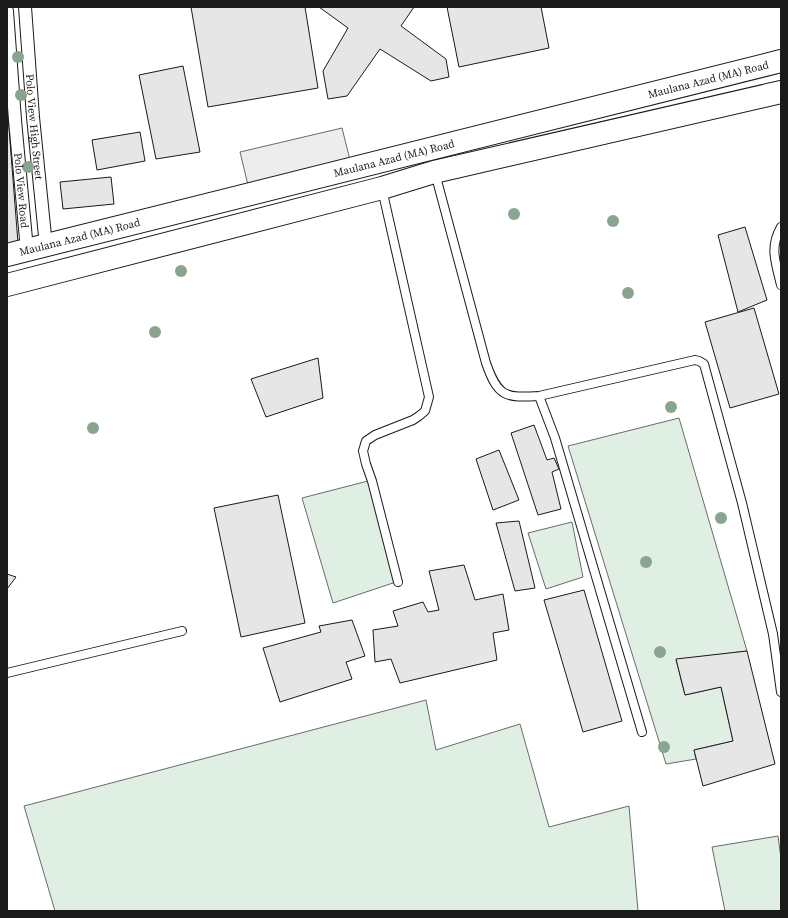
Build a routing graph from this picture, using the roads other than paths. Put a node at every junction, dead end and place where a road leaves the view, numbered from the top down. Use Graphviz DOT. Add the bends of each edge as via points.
graph roads {
  1 [pos="25,7"];
  2 [pos="7,11"];
  3 [pos="781,61"];
  4 [pos="781,92"];
  5 [pos="434,172"];
  6 [pos="382,188"];
  7 [pos="781,227"];
  8 [pos="27,250"];
  9 [pos="7,285"];
  10 [pos="781,285"];
  11 [pos="539,396"];
  12 [pos="398,582"];
  13 [pos="182,631"];
  14 [pos="7,673"];
  15 [pos="781,692"];
  16 [pos="642,732"];
  1 -- 8 [label="street, Polo View High Street" via="33,117"];
  2 -- 8 [label="street, Polo View Road"];
  3 -- 8 [label="main road, Maulana Azad (MA) Road"];
  4 -- 5 [label="main road"];
  5 -- 6 [label="main road"];
  5 -- 11 [label="lane" via="490,374 504,394 519,398"];
  6 -- 9 [label="main road"];
  6 -- 12 [label="lane" via="429,396 425,411 412,420 375,435 366,441 363,451"];
  7 -- 10 [label="lane" via="773,247"];
  11 -- 15 [label="lane" via="695,360 704,364 742,504 773,634"];
  11 -- 16 [label="lane" via="555,438"];
  13 -- 14 [label="lane"];
}
